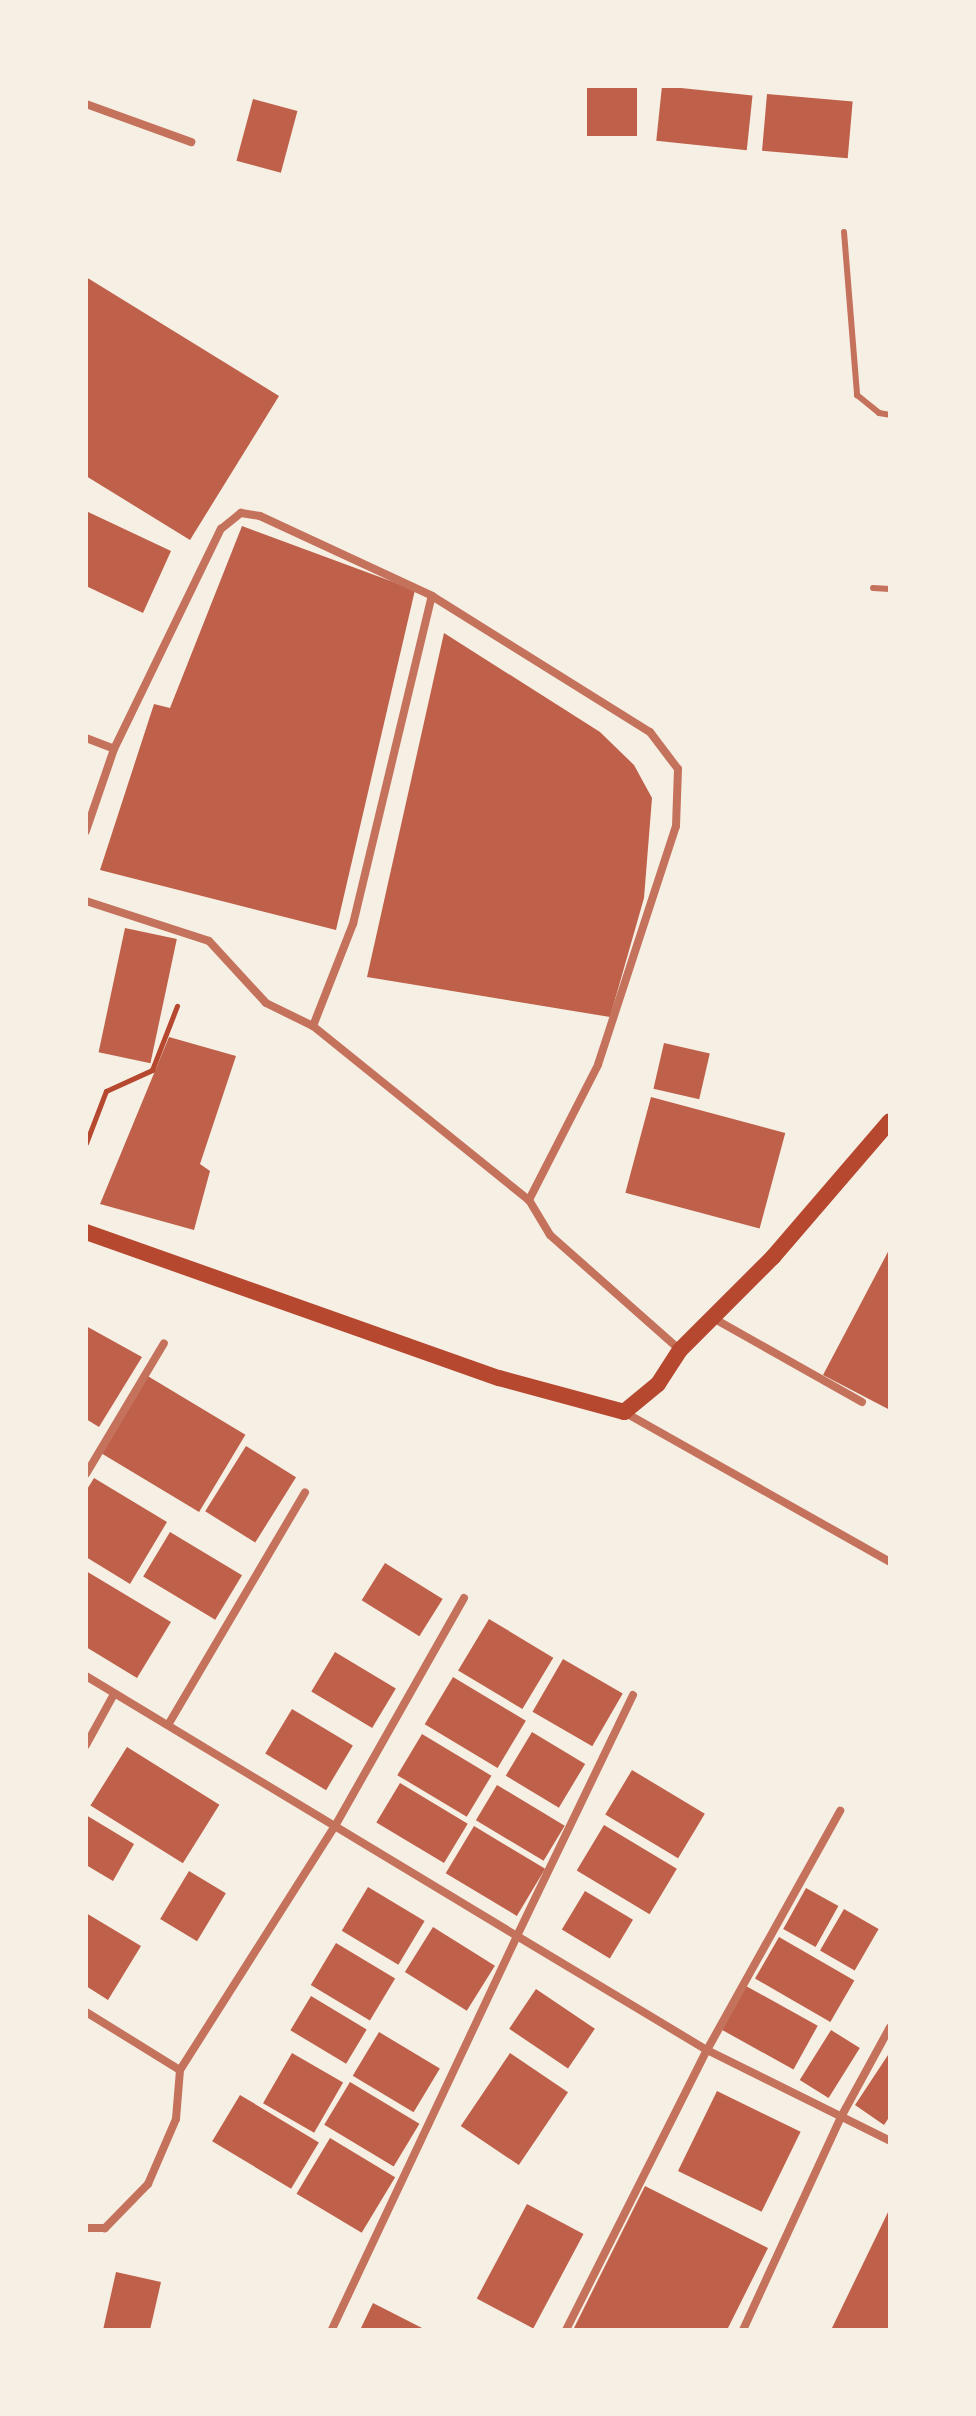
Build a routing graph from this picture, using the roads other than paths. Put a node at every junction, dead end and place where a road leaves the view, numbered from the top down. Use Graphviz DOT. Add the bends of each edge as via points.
graph roads {
  1 [pos="86,104"];
  2 [pos="191,142"];
  3 [pos="844,232"];
  4 [pos="890,415"];
  5 [pos="873,588"];
  6 [pos="890,589"];
  7 [pos="432,596"];
  8 [pos="86,738"];
  9 [pos="114,749"];
  10 [pos="86,831"];
  11 [pos="86,901"];
  12 [pos="313,1026"];
  13 [pos="890,1121"];
  14 [pos="529,1200"];
  15 [pos="86,1232"];
  16 [pos="712,1318"];
  17 [pos="164,1343"];
  18 [pos="680,1350"];
  19 [pos="862,1402"];
  20 [pos="624,1412"];
  21 [pos="86,1474"];
  22 [pos="305,1492"];
  23 [pos="890,1562"];
  24 [pos="464,1598"];
  25 [pos="86,1676"];
  26 [pos="114,1694"];
  27 [pos="633,1695"];
  28 [pos="168,1725"];
  29 [pos="86,1745"];
  30 [pos="840,1811"];
  31 [pos="335,1826"];
  32 [pos="517,1936"];
  33 [pos="86,2012"];
  34 [pos="890,2027"];
  35 [pos="707,2050"];
  36 [pos="180,2070"];
  37 [pos="841,2117"];
  38 [pos="890,2141"];
  39 [pos="86,2228"];
  40 [pos="332,2330"];
  41 [pos="566,2330"];
  42 [pos="743,2330"];
  1 -- 2 [label="street"];
  3 -- 4 [label="lane" via="857,395"];
  5 -- 6 [label="lane"];
  7 -- 9 [label="street" via="260,516 241,513 221,529"];
  7 -- 12 [label="street" via="353,924"];
  7 -- 14 [label="street" via="650,732 678,769 676,826 598,1065"];
  8 -- 9 [label="street"];
  9 -- 10 [label="street"];
  11 -- 12 [label="street" via="209,941 266,1003"];
  12 -- 14 [label="street"];
  13 -- 16 [label="main road"];
  14 -- 18 [label="street" via="550,1235"];
  15 -- 20 [label="main road" via="499,1378"];
  16 -- 18 [label="main road"];
  16 -- 19 [label="street"];
  17 -- 21 [label="street"];
  18 -- 20 [label="main road" via="658,1384"];
  20 -- 23 [label="street"];
  22 -- 28 [label="street"];
  24 -- 31 [label="street"];
  25 -- 26 [label="street"];
  26 -- 28 [label="street"];
  26 -- 29 [label="street"];
  27 -- 32 [label="street"];
  28 -- 31 [label="street"];
  30 -- 35 [label="street"];
  31 -- 32 [label="street"];
  31 -- 36 [label="street"];
  32 -- 35 [label="street"];
  32 -- 40 [label="street"];
  33 -- 36 [label="street"];
  34 -- 37 [label="street"];
  35 -- 37 [label="street"];
  35 -- 41 [label="street"];
  36 -- 39 [label="street" via="176,2119 148,2184 105,2228"];
  37 -- 38 [label="street"];
  37 -- 42 [label="street"];
}
